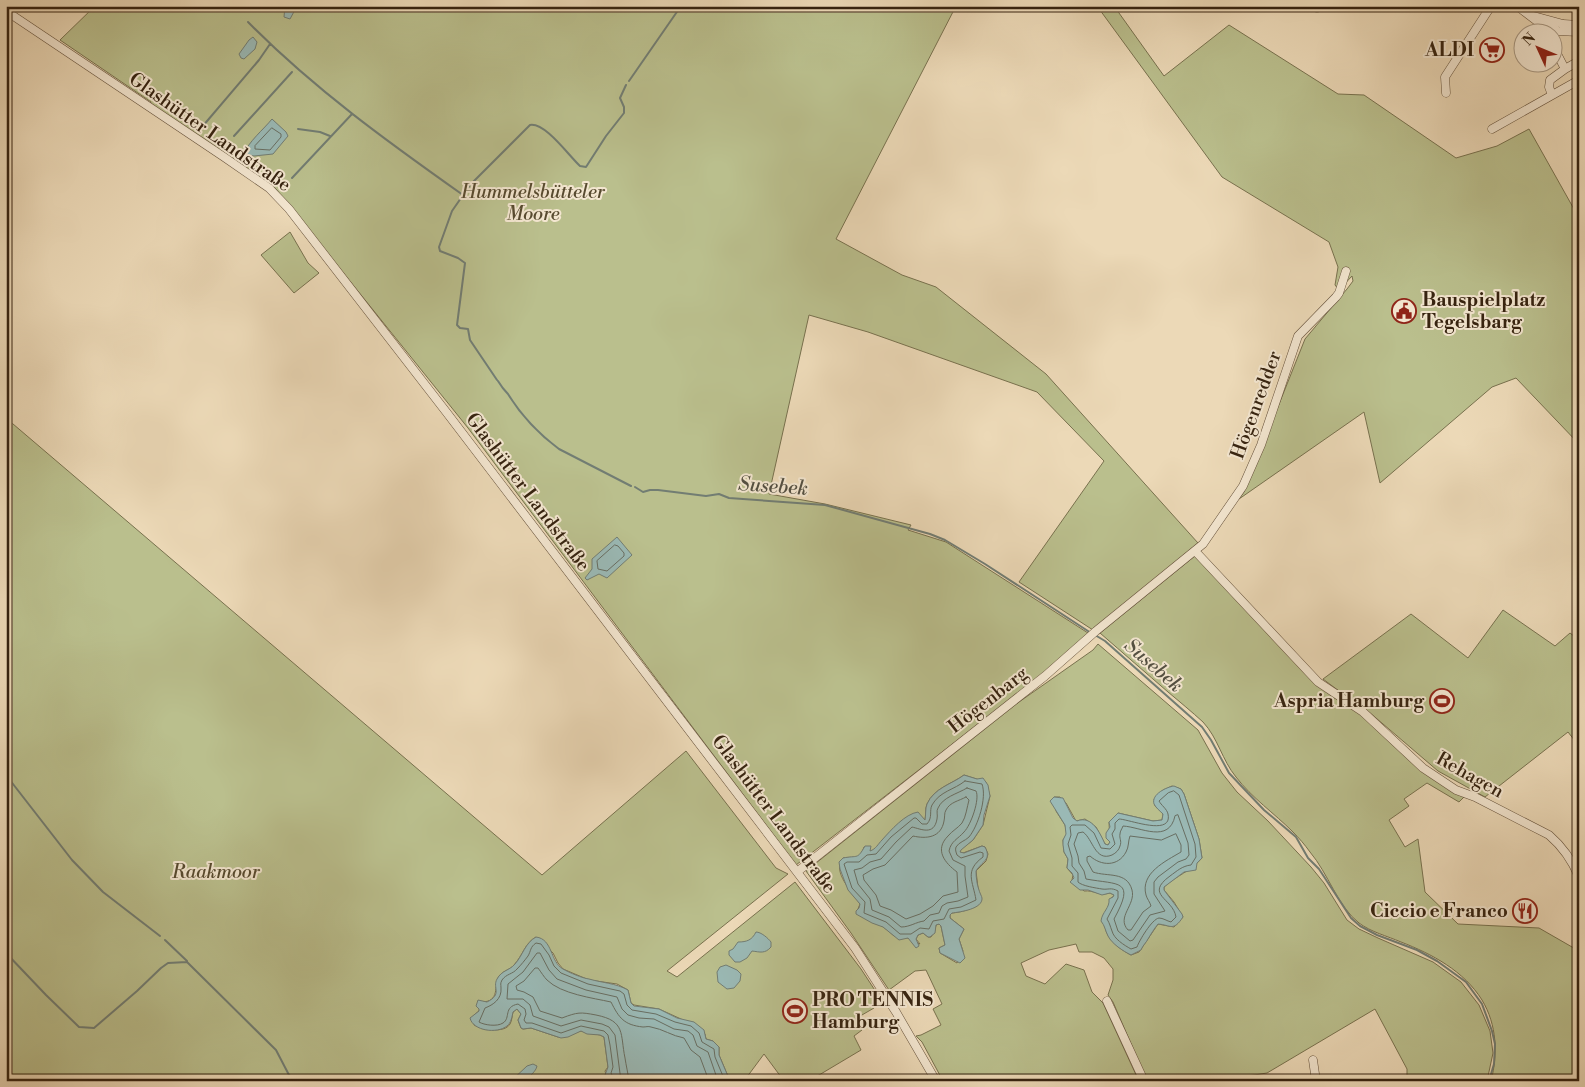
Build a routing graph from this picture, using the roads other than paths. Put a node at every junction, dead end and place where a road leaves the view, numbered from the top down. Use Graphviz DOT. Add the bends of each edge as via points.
graph roads {
  1 [pos="1492,6"];
  2 [pos="1517,6"];
  3 [pos="6,11"];
  4 [pos="1530,15"];
  5 [pos="1579,24"];
  6 [pos="1579,32"];
  7 [pos="1579,61"];
  8 [pos="1562,63"];
  9 [pos="1565,69"];
  10 [pos="1579,80"];
  11 [pos="1446,93"];
  12 [pos="1552,96"];
  13 [pos="1540,102"];
  14 [pos="1544,111"];
  15 [pos="1502,123"];
  16 [pos="1492,129"];
  17 [pos="1504,133"];
  18 [pos="1346,271"];
  19 [pos="1196,552"];
  20 [pos="797,872"];
  21 [pos="1579,877"];
  22 [pos="1107,1002"];
  23 [pos="1312,1060"];
  24 [pos="936,1081"];
  25 [pos="1144,1081"];
  26 [pos="1316,1081"];
  1 -- 11 [label="street" via="1445,77"];
  2 -- 4 [label="street"];
  3 -- 20 [label="street, Glashütter Landstraße" via="224,157 280,199"];
  4 -- 5 [label="street" via="1562,24"];
  4 -- 6 [label="street" via="1536,22 1558,31"];
  7 -- 9 [label="street"];
  8 -- 9 [label="street"];
  9 -- 12 [label="street" via="1550,80"];
  10 -- 12 [label="street"];
  12 -- 13 [label="street"];
  13 -- 14 [label="street"];
  13 -- 15 [label="street"];
  15 -- 16 [label="street"];
  15 -- 17 [label="street"];
  18 -- 19 [label="street, Högenredder" via="1336,297 1296,341 1241,490"];
  19 -- 20 [label="street, Högenbarg"];
  19 -- 21 [label="street, Rehagen" via="1318,682 1364,712 1435,777 1549,835 1569,856"];
  20 -- 24 [label="street, Glashütter Landstraße" via="855,948"];
  22 -- 25 [label="street"];
  23 -- 26 [label="street"];
}
